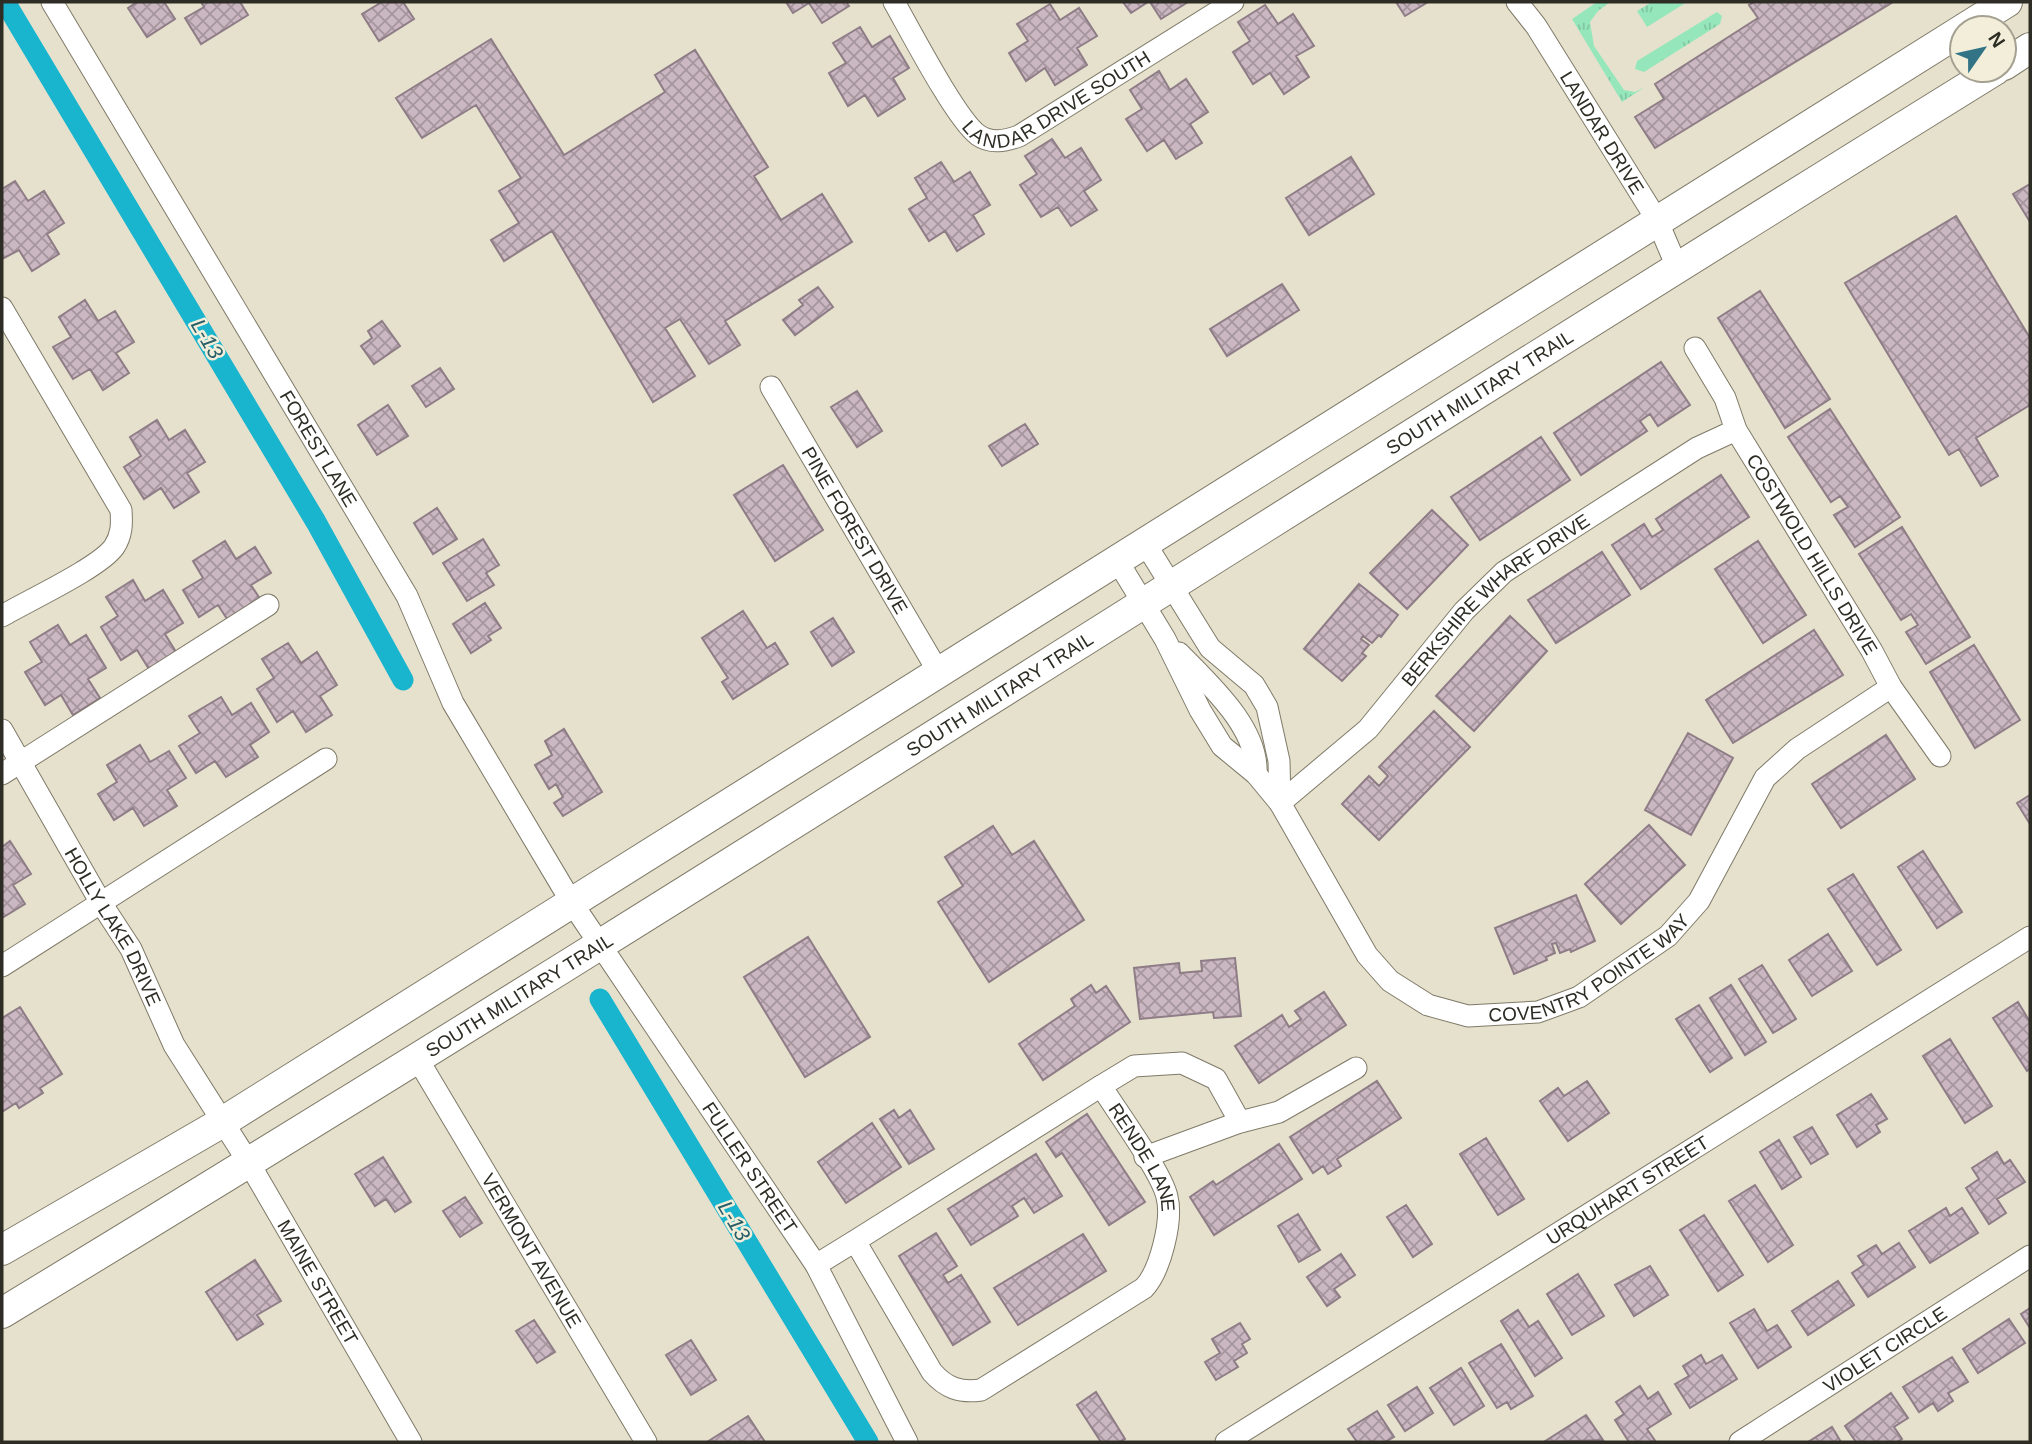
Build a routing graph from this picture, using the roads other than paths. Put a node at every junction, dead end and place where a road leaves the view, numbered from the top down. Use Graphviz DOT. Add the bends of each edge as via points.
graph roads {
  1 [pos="52,2"];
  2 [pos="894,2"];
  3 [pos="1233,2"];
  4 [pos="1517,2"];
  5 [pos="2007,2"];
  6 [pos="1987,14"];
  7 [pos="1948,38"];
  8 [pos="1972,84"];
  9 [pos="1657,220"];
  10 [pos="1677,267"];
  11 [pos="2,308"];
  12 [pos="1695,348"];
  13 [pos="771,387"];
  14 [pos="1736,430"];
  15 [pos="1145,543"];
  16 [pos="1117,560"];
  17 [pos="1171,587"];
  18 [pos="1143,604"];
  19 [pos="268,605"];
  20 [pos="2,616"];
  21 [pos="1166,639"];
  22 [pos="939,673"];
  23 [pos="1891,687"];
  24 [pos="2,730"];
  25 [pos="1274,738"];
  26 [pos="1248,740"];
  27 [pos="1940,755"];
  28 [pos="326,758"];
  29 [pos="21,762"];
  30 [pos="2,774"];
  31 [pos="1256,774"];
  32 [pos="1280,803"];
  33 [pos="101,903"];
  34 [pos="572,903"];
  35 [pos="2030,937"];
  36 [pos="602,946"];
  37 [pos="2,966"];
  38 [pos="417,1058"];
  39 [pos="1356,1068"];
  40 [pos="1101,1086"];
  41 [pos="1240,1122"];
  42 [pos="222,1123"];
  43 [pos="1145,1157"];
  44 [pos="249,1163"];
  45 [pos="855,1241"];
  46 [pos="2,1250"];
  47 [pos="2030,1256"];
  48 [pos="816,1265"];
  49 [pos="2,1312"];
  50 [pos="411,1442"];
  51 [pos="646,1442"];
  52 [pos="907,1442"];
  53 [pos="1226,1442"];
  54 [pos="1740,1442"];
  1 -- 34 [label="street, FOREST LANE" via="407,596 453,703"];
  2 -- 3 [label="street, LANDAR DRIVE SOUTH" via="961,116 977,135 1006,141"];
  4 -- 9 [label="street, LANDAR DRIVE"];
  5 -- 6 [label="main road"];
  7 -- 9 [label="main road"];
  8 -- 10 [label="main road, SOUTH MILITARY TRAIL"];
  9 -- 10 [label="street, LANDAR DRIVE"];
  9 -- 15 [label="main road"];
  10 -- 17 [label="main road, SOUTH MILITARY TRAIL"];
  11 -- 20 [label="street" via="121,510 122,524 120,538 102,559"];
  12 -- 14 [label="street, COSTWOLD HILLS DRIVE" via="1725,398"];
  13 -- 22 [label="street, PINE FOREST DRIVE"];
  14 -- 23 [label="street, COSTWOLD HILLS DRIVE"];
  14 -- 32 [label="street, BERKSHIRE WHARF DRIVE" via="1697,449 1504,572 1464,611 1368,729"];
  15 -- 16 [label="main road"];
  15 -- 17 [label="street, COVENTRY POINTE WAY"];
  16 -- 18 [label="street, COVENTRY POINTE WAY"];
  16 -- 22 [label="main road"];
  17 -- 18 [label="main road, SOUTH MILITARY TRAIL"];
  17 -- 25 [label="street, COVENTRY POINTE WAY" via="1210,648 1254,685 1267,707"];
  18 -- 21 [label="street, COVENTRY POINTE WAY"];
  18 -- 36 [label="main road, SOUTH MILITARY TRAIL"];
  19 -- 29 [label="street"];
  21 -- 26 [label="street, COVENTRY POINTE WAY" via="1214,689"];
  21 -- 31 [label="street, COVENTRY POINTE WAY" via="1222,746"];
  22 -- 34 [label="main road"];
  23 -- 27 [label="street, COSTWOLD HILLS DRIVE"];
  23 -- 32 [label="street, COVENTRY POINTE WAY" via="1797,748 1765,778 1699,901 1668,936 1578,997 1538,1012 1468,1016 1428,1005 1390,981 1367,955"];
  24 -- 29 [label="street, HOLLY LAKE DRIVE"];
  25 -- 26 [label="street"];
  25 -- 32 [label="street, COVENTRY POINTE WAY"];
  26 -- 31 [label="street, COVENTRY POINTE WAY" via="1257,758"];
  28 -- 33 [label="street"];
  29 -- 30 [label="street"];
  29 -- 33 [label="street, HOLLY LAKE DRIVE"];
  31 -- 32 [label="street, COVENTRY POINTE WAY"];
  33 -- 37 [label="street"];
  33 -- 42 [label="street, HOLLY LAKE DRIVE" via="131,949 174,1045"];
  34 -- 36 [label="street, FULLER STREET"];
  34 -- 42 [label="main road"];
  35 -- 53 [label="street, URQUHART STREET"];
  36 -- 38 [label="main road, SOUTH MILITARY TRAIL"];
  36 -- 48 [label="street, FULLER STREET"];
  38 -- 44 [label="main road, SOUTH MILITARY TRAIL"];
  38 -- 51 [label="street, VERMONT AVENUE"];
  39 -- 41 [label="street" via="1279,1112"];
  40 -- 41 [label="street" via="1134,1066 1182,1063 1216,1079"];
  40 -- 43 [label="street, RENDE LANE"];
  40 -- 45 [label="street, RENDE LANE"];
  41 -- 43 [label="street"];
  42 -- 44 [label="street, MAINE STREET"];
  42 -- 46 [label="main road"];
  43 -- 45 [label="street, RENDE LANE" via="1167,1197 1166,1225 1154,1277 1132,1297 981,1390 967,1392 941,1382"];
  44 -- 49 [label="main road, SOUTH MILITARY TRAIL"];
  44 -- 50 [label="street, MAINE STREET"];
  45 -- 48 [label="street, RENDE LANE"];
  47 -- 54 [label="street, VIOLET CIRCLE"];
  48 -- 52 [label="street, FULLER STREET"];
}
